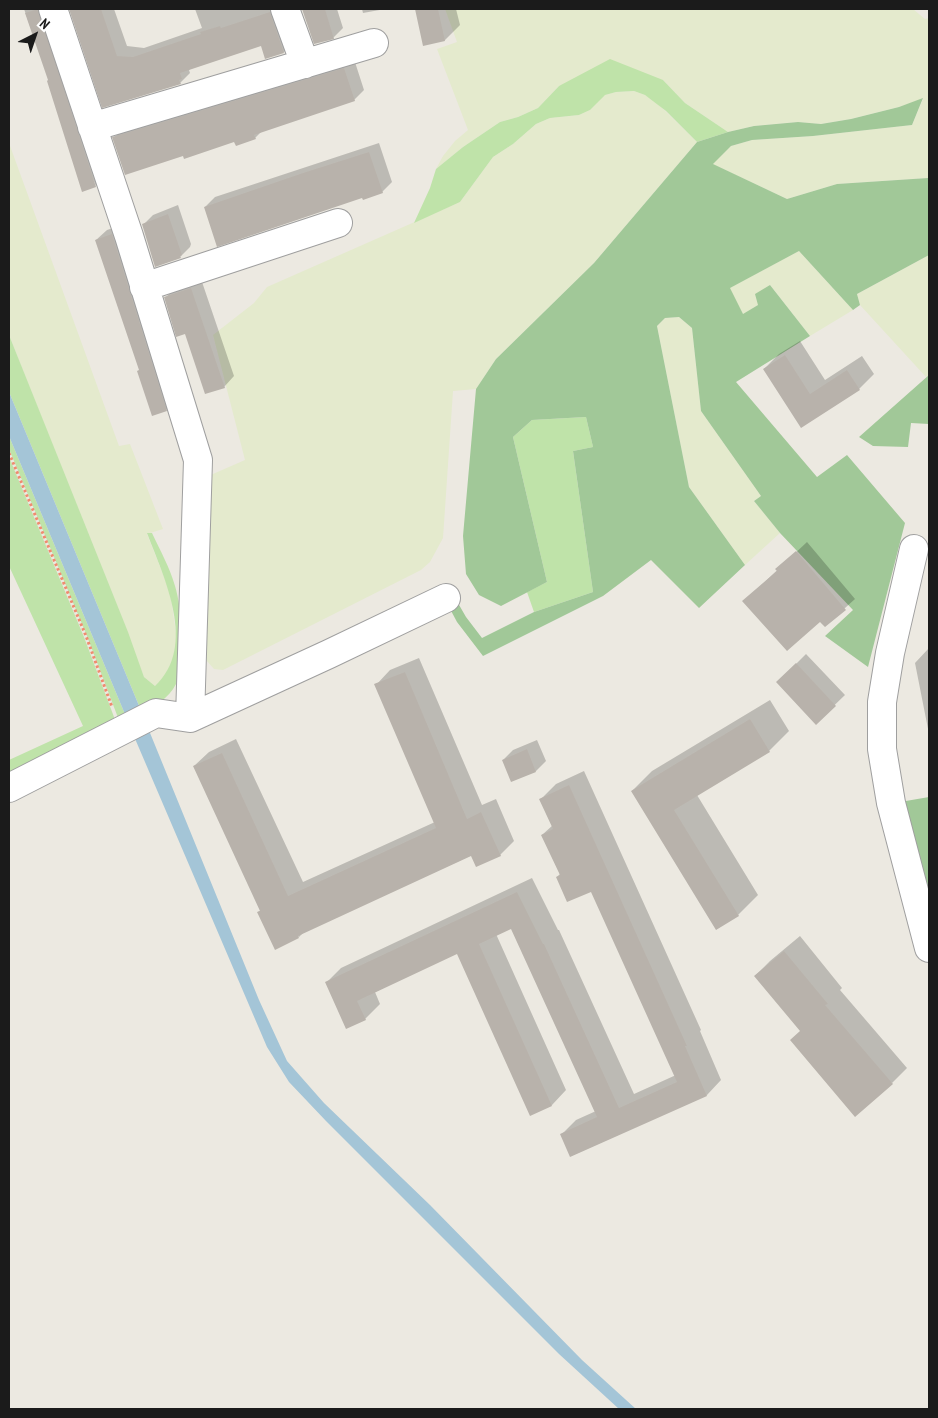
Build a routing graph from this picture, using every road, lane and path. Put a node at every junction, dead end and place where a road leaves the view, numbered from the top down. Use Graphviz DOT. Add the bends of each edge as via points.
graph roads {
  1 [pos="54,9"];
  2 [pos="285,9"];
  3 [pos="374,43"];
  4 [pos="305,64"];
  5 [pos="92,127"];
  6 [pos="338,223"];
  7 [pos="144,287"];
  8 [pos="9,453"];
  9 [pos="914,549"];
  10 [pos="446,598"];
  11 [pos="190,718"];
  12 [pos="121,731"];
  13 [pos="9,788"];
  14 [pos="929,948"];
  1 -- 5 [label="street"];
  2 -- 4 [label="street"];
  3 -- 4 [label="street"];
  4 -- 5 [label="street"];
  5 -- 7 [label="street"];
  6 -- 7 [label="street"];
  7 -- 11 [label="street" via="198,460"];
  8 -- 12 [label="path" via="86,636"];
  9 -- 14 [label="street" via="888,663 882,702 882,749 891,803"];
  10 -- 11 [label="street"];
  11 -- 12 [label="street" via="156,712"];
  12 -- 13 [label="street"];
}
